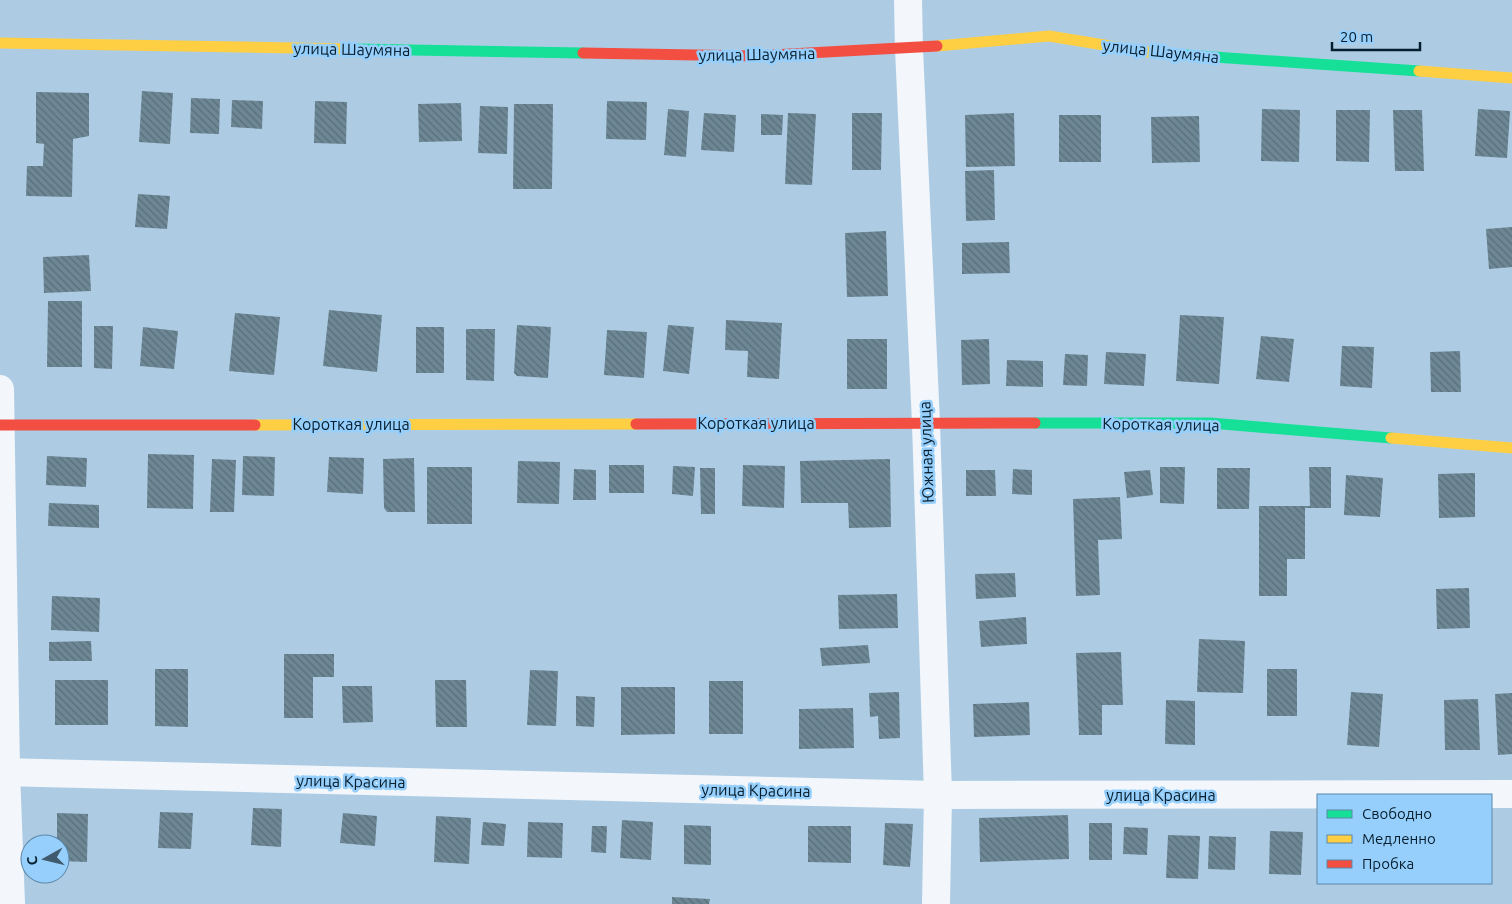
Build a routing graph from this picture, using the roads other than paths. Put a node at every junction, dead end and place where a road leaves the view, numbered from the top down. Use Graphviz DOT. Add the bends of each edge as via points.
graph roads {
  1 [pos="908,0"];
  2 [pos="0,43"];
  3 [pos="909,49"];
  4 [pos="1512,78"];
  5 [pos="0,389"];
  6 [pos="926,423"];
  7 [pos="1,425"];
  8 [pos="1512,448"];
  9 [pos="3,772"];
  10 [pos="938,794"];
  11 [pos="1512,794"];
  12 [pos="11,904"];
  13 [pos="936,904"];
  1 -- 3 [label="street, Южная улица"];
  2 -- 3 [label="street, улица Шаумяна" via="754,56"];
  3 -- 4 [label="street, улица Шаумяна" via="1049,36 1147,52"];
  3 -- 6 [label="street, Южная улица"];
  5 -- 7 [label="street"];
  6 -- 7 [label="street, Короткая улица"];
  6 -- 8 [label="street, Короткая улица" via="1210,424"];
  6 -- 10 [label="street, Южная улица"];
  7 -- 9 [label="street"];
  9 -- 10 [label="street, улица Красина"];
  9 -- 12 [label="street"];
  10 -- 11 [label="street, улица Красина"];
  10 -- 13 [label="street, Южная улица"];
}
